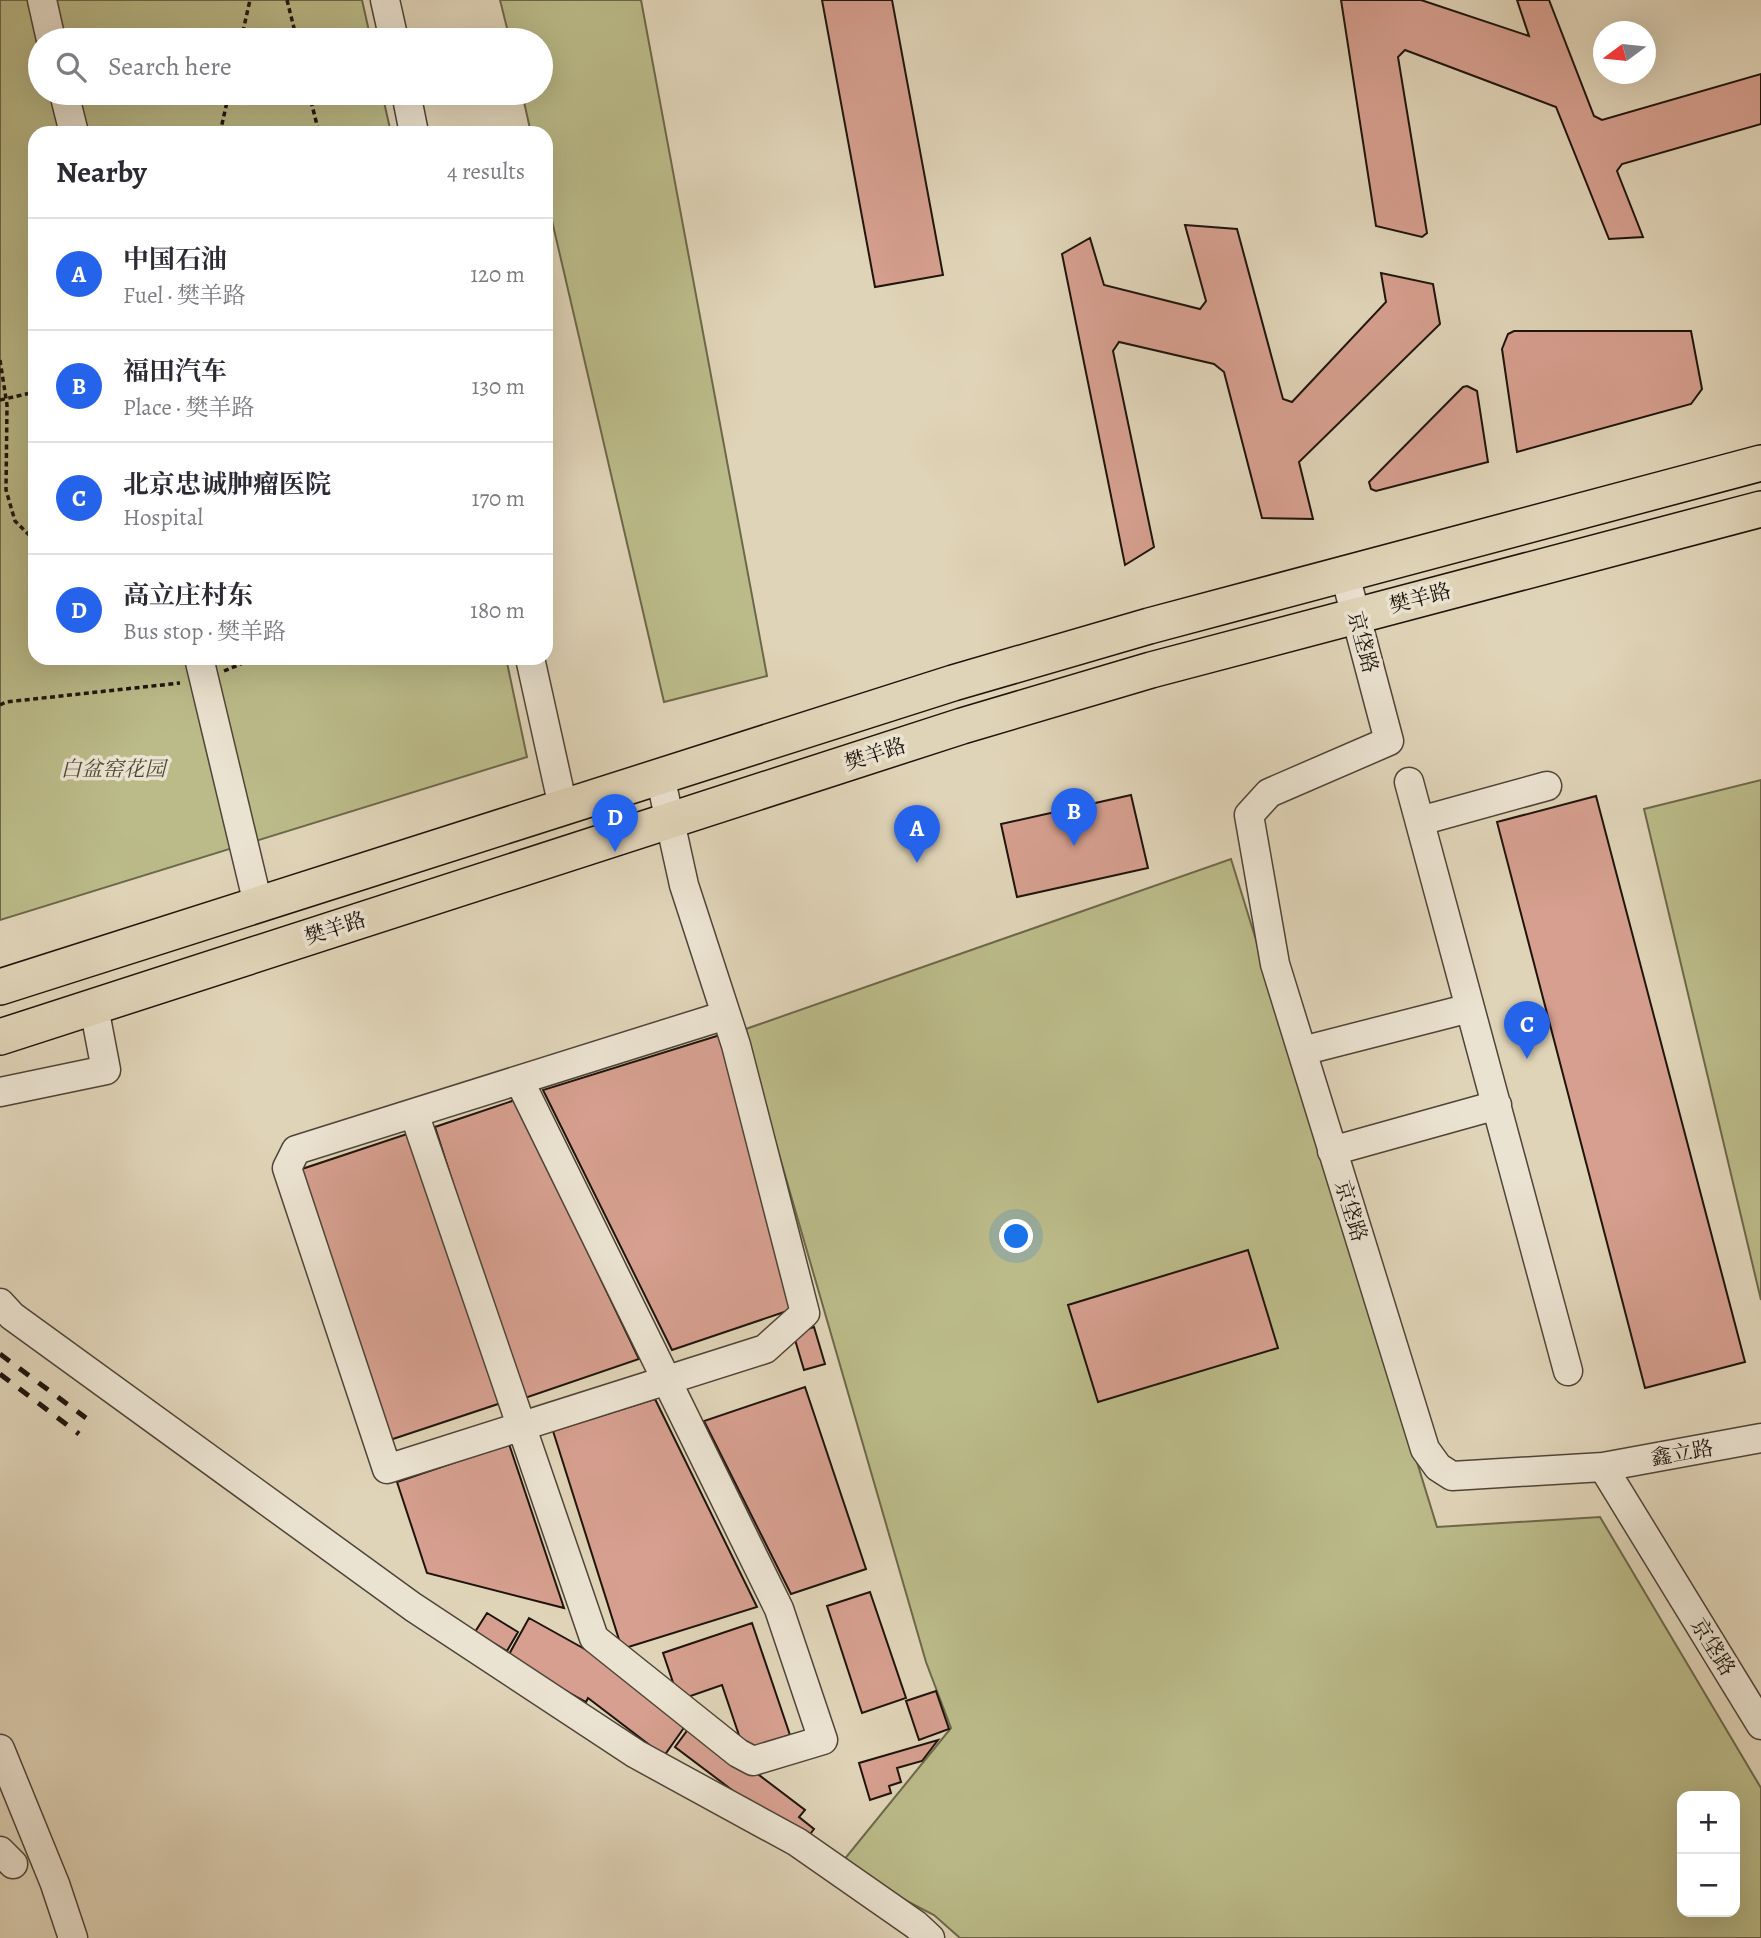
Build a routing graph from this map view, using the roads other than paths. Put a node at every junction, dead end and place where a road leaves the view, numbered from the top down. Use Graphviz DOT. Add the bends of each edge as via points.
graph roads {
  1 [pos="42,0"];
  2 [pos="385,0"];
  3 [pos="48,28"];
  4 [pos="391,28"];
  5 [pos="67,105"];
  6 [pos="408,105"];
  7 [pos="72,126"];
  8 [pos="412,126"];
  9 [pos="1761,463"];
  10 [pos="1761,509"];
  11 [pos="1345,575"];
  12 [pos="1356,615"];
  13 [pos="532,665"];
  14 [pos="202,668"];
  15 [pos="660,776"];
  16 [pos="1409,782"];
  17 [pos="1547,786"];
  18 [pos="563,807"];
  19 [pos="668,821"];
  20 [pos="1420,821"];
  21 [pos="258,904"];
  22 [pos="0,987"];
  23 [pos="92,1007"];
  24 [pos="1470,1008"];
  25 [pos="726,1015"];
  26 [pos="0,1037"];
  27 [pos="1302,1051"];
  28 [pos="519,1080"];
  29 [pos="0,1092"];
  30 [pos="1497,1105"];
  31 [pos="414,1113"];
  32 [pos="1332,1151"];
  33 [pos="0,1303"];
  34 [pos="1568,1371"];
  35 [pos="667,1380"];
  36 [pos="521,1427"];
  37 [pos="1761,1438"];
  38 [pos="1603,1467"];
  39 [pos="1761,1725"];
  40 [pos="0,1749"];
  41 [pos="73,1938"];
  42 [pos="930,1938"];
  1 -- 3 [label="street"];
  2 -- 4 [label="street"];
  5 -- 7 [label="street"];
  6 -- 8 [label="street"];
  9 -- 11 [label="main road, 樊羊路"];
  10 -- 12 [label="main road, 樊羊路"];
  11 -- 12 [label="street, 京垡路"];
  11 -- 15 [label="main road, 樊羊路" via="953,683"];
  12 -- 19 [label="main road, 樊羊路" via="1139,673"];
  12 -- 27 [label="street, 京垡路" via="1389,741 1269,793 1249,815 1275,964"];
  13 -- 18 [label="street"];
  14 -- 21 [label="street"];
  15 -- 18 [label="main road, 樊羊路"];
  15 -- 19 [label="street"];
  16 -- 20 [label="street"];
  17 -- 20 [label="street"];
  18 -- 21 [label="main road, 樊羊路"];
  19 -- 23 [label="main road, 樊羊路"];
  19 -- 25 [label="street"];
  20 -- 24 [label="street"];
  21 -- 22 [label="main road, 樊羊路"];
  23 -- 26 [label="main road, 樊羊路"];
  23 -- 29 [label="street" via="106,1070"];
  24 -- 27 [label="street"];
  24 -- 30 [label="street"];
  25 -- 28 [label="street"];
  25 -- 35 [label="street" via="806,1313 765,1349"];
  27 -- 32 [label="street, 京垡路"];
  28 -- 31 [label="street"];
  28 -- 35 [label="street"];
  30 -- 32 [label="street"];
  30 -- 34 [label="street"];
  31 -- 36 [label="street"];
  31 -- 36 [label="street" via="296,1150 287,1168 387,1469"];
  32 -- 38 [label="street, 京垡路" via="1425,1449 1438,1466 1452,1476"];
  33 -- 42 [label="street" via="413,1607 636,1754 797,1842"];
  35 -- 36 [label="street"];
  35 -- 36 [label="street" via="779,1609 823,1741 753,1761 594,1638"];
  37 -- 38 [label="street, 鑫立路"];
  38 -- 39 [label="street, 京垡路"];
  40 -- 41 [label="street"];
}
